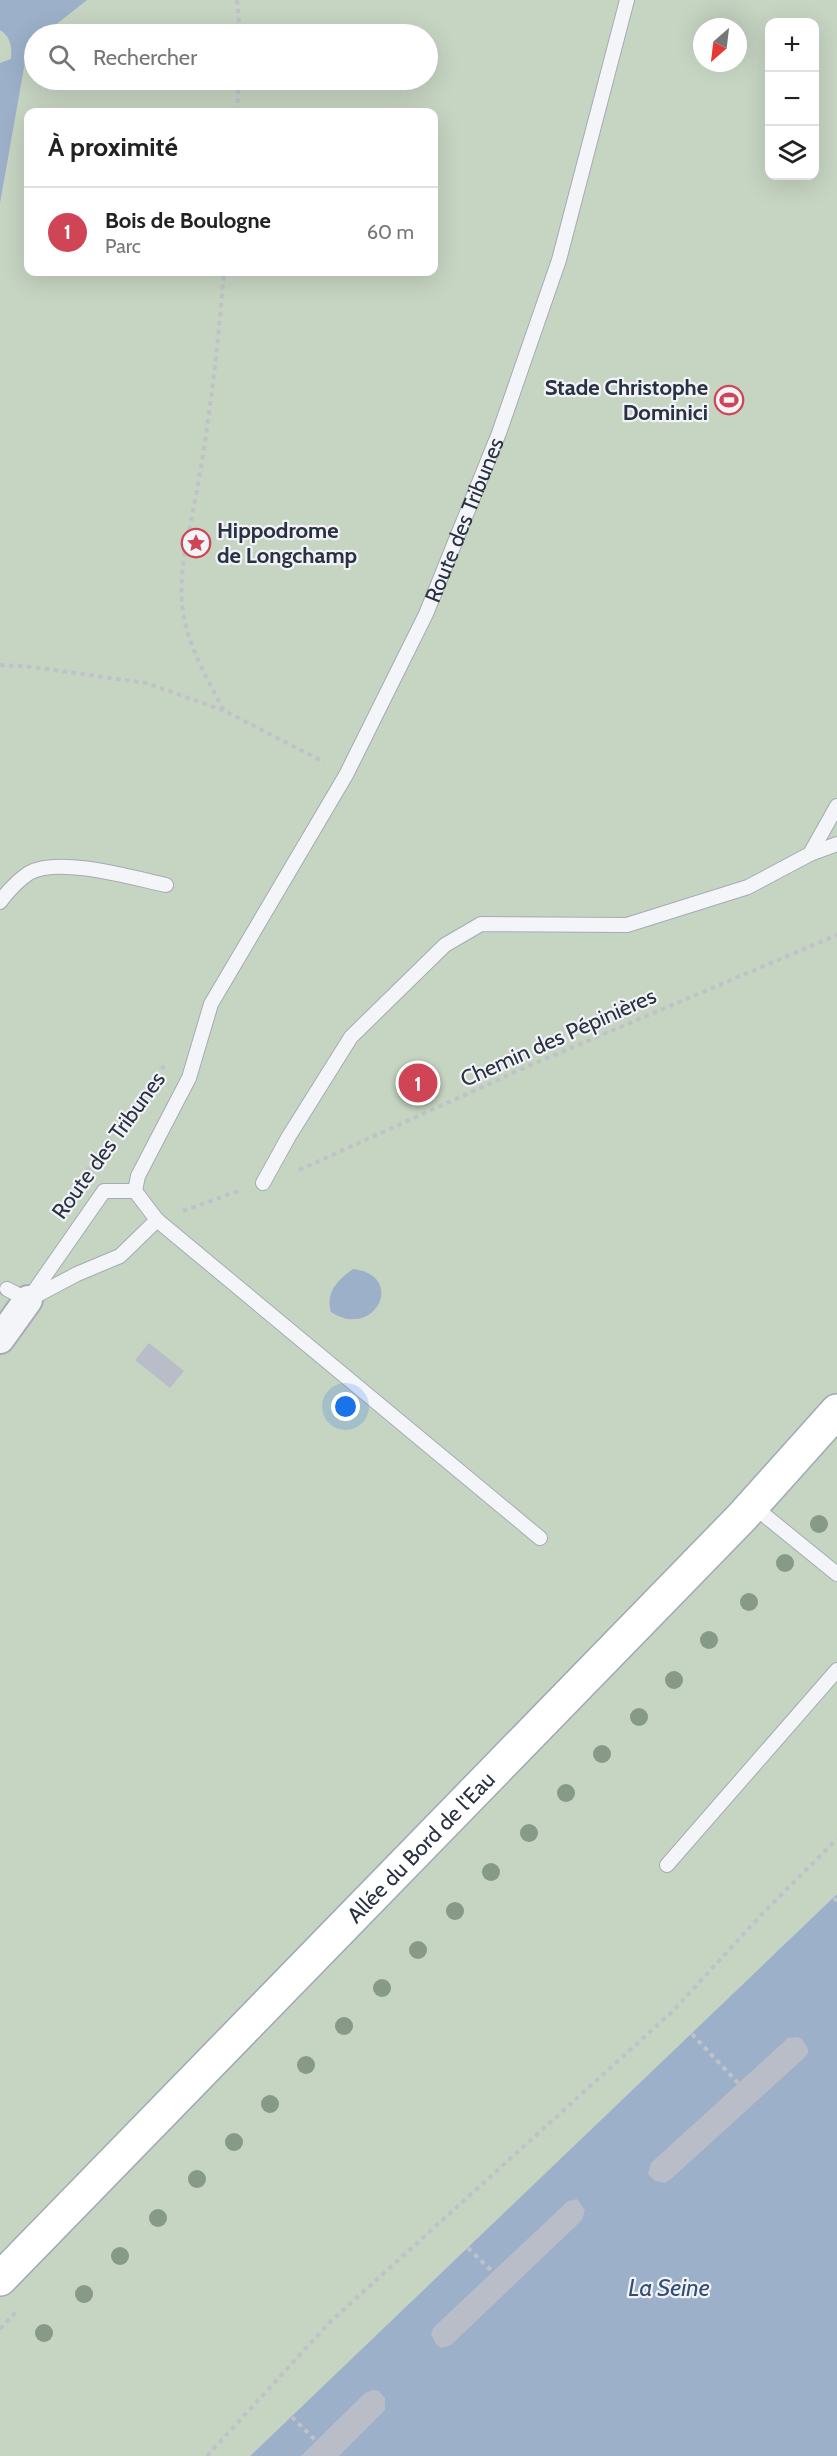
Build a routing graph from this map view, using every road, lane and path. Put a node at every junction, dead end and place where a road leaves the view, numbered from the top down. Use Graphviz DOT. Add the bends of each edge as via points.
graph roads {
  1 [pos="237,0"];
  2 [pos="627,0"];
  3 [pos="239,24"];
  4 [pos="238,90"];
  5 [pos="237,108"];
  6 [pos="224,276"];
  7 [pos="0,665"];
  8 [pos="223,710"];
  9 [pos="346,775"];
  10 [pos="837,806"];
  11 [pos="837,843"];
  12 [pos="810,854"];
  13 [pos="166,885"];
  14 [pos="0,902"];
  15 [pos="837,935"];
  16 [pos="169,1060"];
  17 [pos="86,1173"];
  18 [pos="263,1183"];
  19 [pos="135,1191"];
  20 [pos="157,1220"];
  21 [pos="17,1294"];
  22 [pos="0,1339"];
  23 [pos="837,1411"];
  24 [pos="752,1505"];
  25 [pos="540,1538"];
  26 [pos="837,1574"];
  27 [pos="837,1670"];
  28 [pos="837,1839"];
  29 [pos="667,1865"];
  30 [pos="692,2034"];
  31 [pos="738,2083"];
  32 [pos="468,2248"];
  33 [pos="493,2272"];
  34 [pos="0,2279"];
  35 [pos="292,2416"];
  36 [pos="316,2441"];
  37 [pos="207,2456"];
  1 -- 3 [label="path"];
  2 -- 9 [label="lane, Route des Tribunes" via="559,260 499,433 426,615"];
  4 -- 5 [label="path"];
  6 -- 8 [label="path" via="199,479 180,574 186,624 199,662"];
  7 -- 8 [label="path" via="146,683"];
  8 -- 9 [label="path"];
  9 -- 19 [label="lane, Route des Tribunes" via="211,1004 189,1078 138,1176"];
  10 -- 12 [label="lane"];
  11 -- 12 [label="lane"];
  12 -- 18 [label="lane" via="748,886 627,925 481,924 445,945 351,1037"];
  13 -- 14 [label="lane" via="90,869 51,867 31,872"];
  15 -- 18 [label="path, Chemin des Pépinières"];
  16 -- 17 [label="path, Route des Tribunes"];
  18 -- 20 [label="path, Chemin des Pépinières"];
  19 -- 20 [label="lane"];
  19 -- 21 [label="lane, Route des Tribunes" via="104,1191"];
  20 -- 21 [label="lane, Route des Tribunes" via="120,1256"];
  20 -- 25 [label="lane"];
  21 -- 22 [label="street, Route des Tribunes"];
  23 -- 24 [label="main road, Allée du Bord de l'Eau"];
  24 -- 26 [label="lane"];
  24 -- 34 [label="main road, Allée du Bord de l'Eau"];
  27 -- 29 [label="lane"];
  28 -- 37 [label="path" via="672,2012 330,2322"];
  30 -- 31 [label="path"];
  32 -- 33 [label="path"];
  35 -- 36 [label="path"];
}
